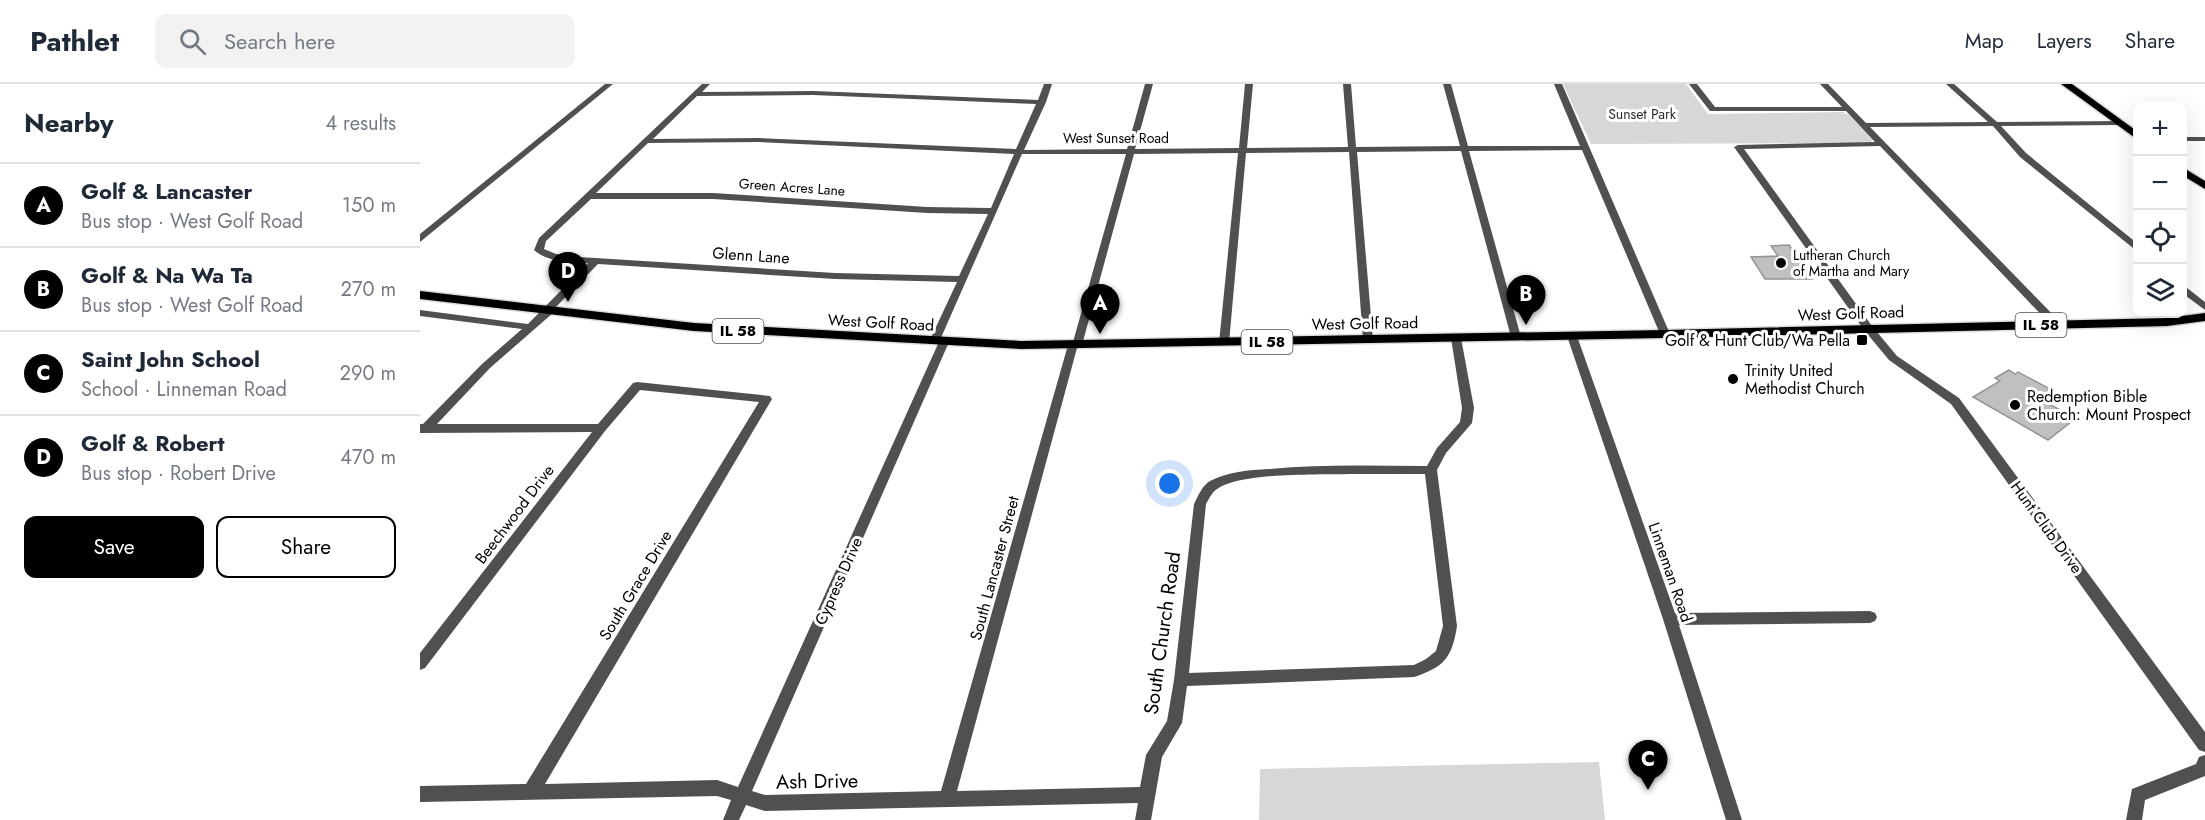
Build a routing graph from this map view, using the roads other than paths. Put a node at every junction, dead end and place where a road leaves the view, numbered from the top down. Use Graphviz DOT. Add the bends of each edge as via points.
graph roads {
  1 [pos="609,84"];
  2 [pos="706,84"];
  3 [pos="1047,84"];
  4 [pos="1149,84"];
  5 [pos="1249,84"];
  6 [pos="1347,84"];
  7 [pos="1448,84"];
  8 [pos="1558,84"];
  9 [pos="1693,84"];
  10 [pos="1824,84"];
  11 [pos="1950,84"];
  12 [pos="2066,84"];
  13 [pos="696,94"];
  14 [pos="1042,102"];
  15 [pos="1847,109"];
  16 [pos="2118,123"];
  17 [pos="1863,125"];
  18 [pos="1996,125"];
  19 [pos="2133,134"];
  20 [pos="2187,139"];
  21 [pos="2205,139"];
  22 [pos="646,141"];
  23 [pos="1882,144"];
  24 [pos="1587,148"];
  25 [pos="1463,149"];
  26 [pos="1352,151"];
  27 [pos="1019,152"];
  28 [pos="1131,152"];
  29 [pos="1243,152"];
  30 [pos="2187,173"];
  31 [pos="2205,186"];
  32 [pos="588,196"];
  33 [pos="994,211"];
  34 [pos="420,238"];
  35 [pos="2133,245"];
  36 [pos="596,260"];
  37 [pos="963,279"];
  38 [pos="2187,291"];
  39 [pos="420,295"];
  40 [pos="2205,306"];
  41 [pos="547,311"];
  42 [pos="420,313"];
  43 [pos="2205,317"];
  44 [pos="2170,322"];
  45 [pos="2056,324"];
  46 [pos="2205,324"];
  47 [pos="530,327"];
  48 [pos="1868,328"];
  49 [pos="1665,334"];
  50 [pos="1572,336"];
  51 [pos="1516,337"];
  52 [pos="1456,338"];
  53 [pos="1368,340"];
  54 [pos="939,342"];
  55 [pos="1224,342"];
  56 [pos="1075,345"];
  57 [pos="637,386"];
  58 [pos="601,428"];
  59 [pos="422,430"];
  60 [pos="1431,470"];
  61 [pos="1870,617"];
  62 [pos="1670,619"];
  63 [pos="420,664"];
  64 [pos="1181,680"];
  65 [pos="2205,745"];
  66 [pos="2205,762"];
  67 [pos="532,790"];
  68 [pos="420,794"];
  69 [pos="743,795"];
  70 [pos="1146,795"];
  71 [pos="947,800"];
  72 [pos="732,820"];
  73 [pos="1143,820"];
  74 [pos="1734,820"];
  75 [pos="2134,820"];
  1 -- 34 [label="street"];
  2 -- 13 [label="street"];
  3 -- 14 [label="street, Cypress Drive"];
  4 -- 28 [label="street, South Lancaster Street"];
  5 -- 29 [label="street"];
  6 -- 26 [label="street"];
  7 -- 25 [label="street"];
  8 -- 24 [label="street"];
  9 -- 15 [label="street" via="1713,109"];
  10 -- 15 [label="street"];
  11 -- 18 [label="street"];
  12 -- 16 [label="main road"];
  13 -- 14 [label="street" via="813,93"];
  13 -- 22 [label="street"];
  14 -- 27 [label="street, Cypress Drive"];
  15 -- 17 [label="street"];
  16 -- 18 [label="street"];
  16 -- 19 [label="main road"];
  17 -- 18 [label="street"];
  17 -- 23 [label="street"];
  18 -- 35 [label="street" via="2023,155"];
  20 -- 21 [label="street"];
  22 -- 27 [label="street, West Sunset Road" via="759,140"];
  22 -- 32 [label="street"];
  23 -- 45 [label="street"];
  23 -- 48 [label="street, Hunt Club Drive" via="1738,147"];
  24 -- 25 [label="street, West Sunset Road"];
  24 -- 49 [label="street"];
  25 -- 26 [label="street, West Sunset Road"];
  25 -- 51 [label="street"];
  26 -- 29 [label="street, West Sunset Road"];
  26 -- 53 [label="street"];
  27 -- 28 [label="street, West Sunset Road"];
  27 -- 33 [label="street, Cypress Drive"];
  28 -- 29 [label="street, West Sunset Road"];
  28 -- 56 [label="street, South Lancaster Street"];
  29 -- 55 [label="street"];
  30 -- 31 [label="main road"];
  32 -- 33 [label="street, Green Acres Lane" via="713,196"];
  32 -- 36 [label="street, Glenn Lane" via="542,240 538,250 550,256"];
  33 -- 37 [label="street, Cypress Drive"];
  36 -- 37 [label="street, Glenn Lane" via="834,276"];
  36 -- 41 [label="street"];
  37 -- 54 [label="street, Cypress Drive"];
  38 -- 40 [label="street"];
  39 -- 41 [label="main road, West Golf Road / IL 58"];
  41 -- 47 [label="street"];
  41 -- 54 [label="main road, West Golf Road / IL 58" via="762,333"];
  42 -- 47 [label="street"];
  43 -- 44 [label="main road, West Golf Road / IL 58"];
  44 -- 45 [label="main road, West Golf Road / IL 58"];
  44 -- 46 [label="main road, West Golf Road / IL 58"];
  45 -- 48 [label="main road, West Golf Road / IL 58"];
  47 -- 59 [label="street"];
  48 -- 49 [label="main road, West Golf Road / IL 58"];
  48 -- 65 [label="street, Hunt Club Drive" via="1893,358 1955,401"];
  49 -- 50 [label="main road, West Golf Road / IL 58"];
  50 -- 51 [label="main road, West Golf Road / IL 58"];
  50 -- 62 [label="street, Linneman Road"];
  51 -- 52 [label="main road, West Golf Road / IL 58"];
  52 -- 53 [label="main road, West Golf Road / IL 58"];
  52 -- 60 [label="street" via="1468,408 1466,423"];
  53 -- 55 [label="main road, West Golf Road / IL 58"];
  54 -- 56 [label="main road, West Golf Road / IL 58"];
  54 -- 69 [label="street, Cypress Drive"];
  55 -- 56 [label="main road, West Golf Road / IL 58"];
  56 -- 71 [label="street, South Lancaster Street"];
  57 -- 58 [label="street, Beechwood Drive"];
  57 -- 67 [label="street, South Grace Drive" via="766,399"];
  58 -- 59 [label="street"];
  58 -- 63 [label="street, Beechwood Drive"];
  60 -- 64 [label="street, South Church Road" via="1264,473 1234,476 1212,486 1200,504"];
  60 -- 64 [label="street" via="1450,626 1448,646 1437,663 1414,671"];
  61 -- 62 [label="street"];
  62 -- 74 [label="street, Linneman Road"];
  64 -- 70 [label="street, South Church Road" via="1174,723 1154,755"];
  66 -- 75 [label="street" via="2203,769 2138,795"];
  67 -- 68 [label="street, Ash Drive"];
  67 -- 69 [label="street, Ash Drive" via="717,788"];
  69 -- 71 [label="street, Ash Drive" via="765,803"];
  69 -- 72 [label="street, Cypress Drive"];
  70 -- 71 [label="street, Ash Drive"];
  70 -- 73 [label="street, South Church Road"];
}
